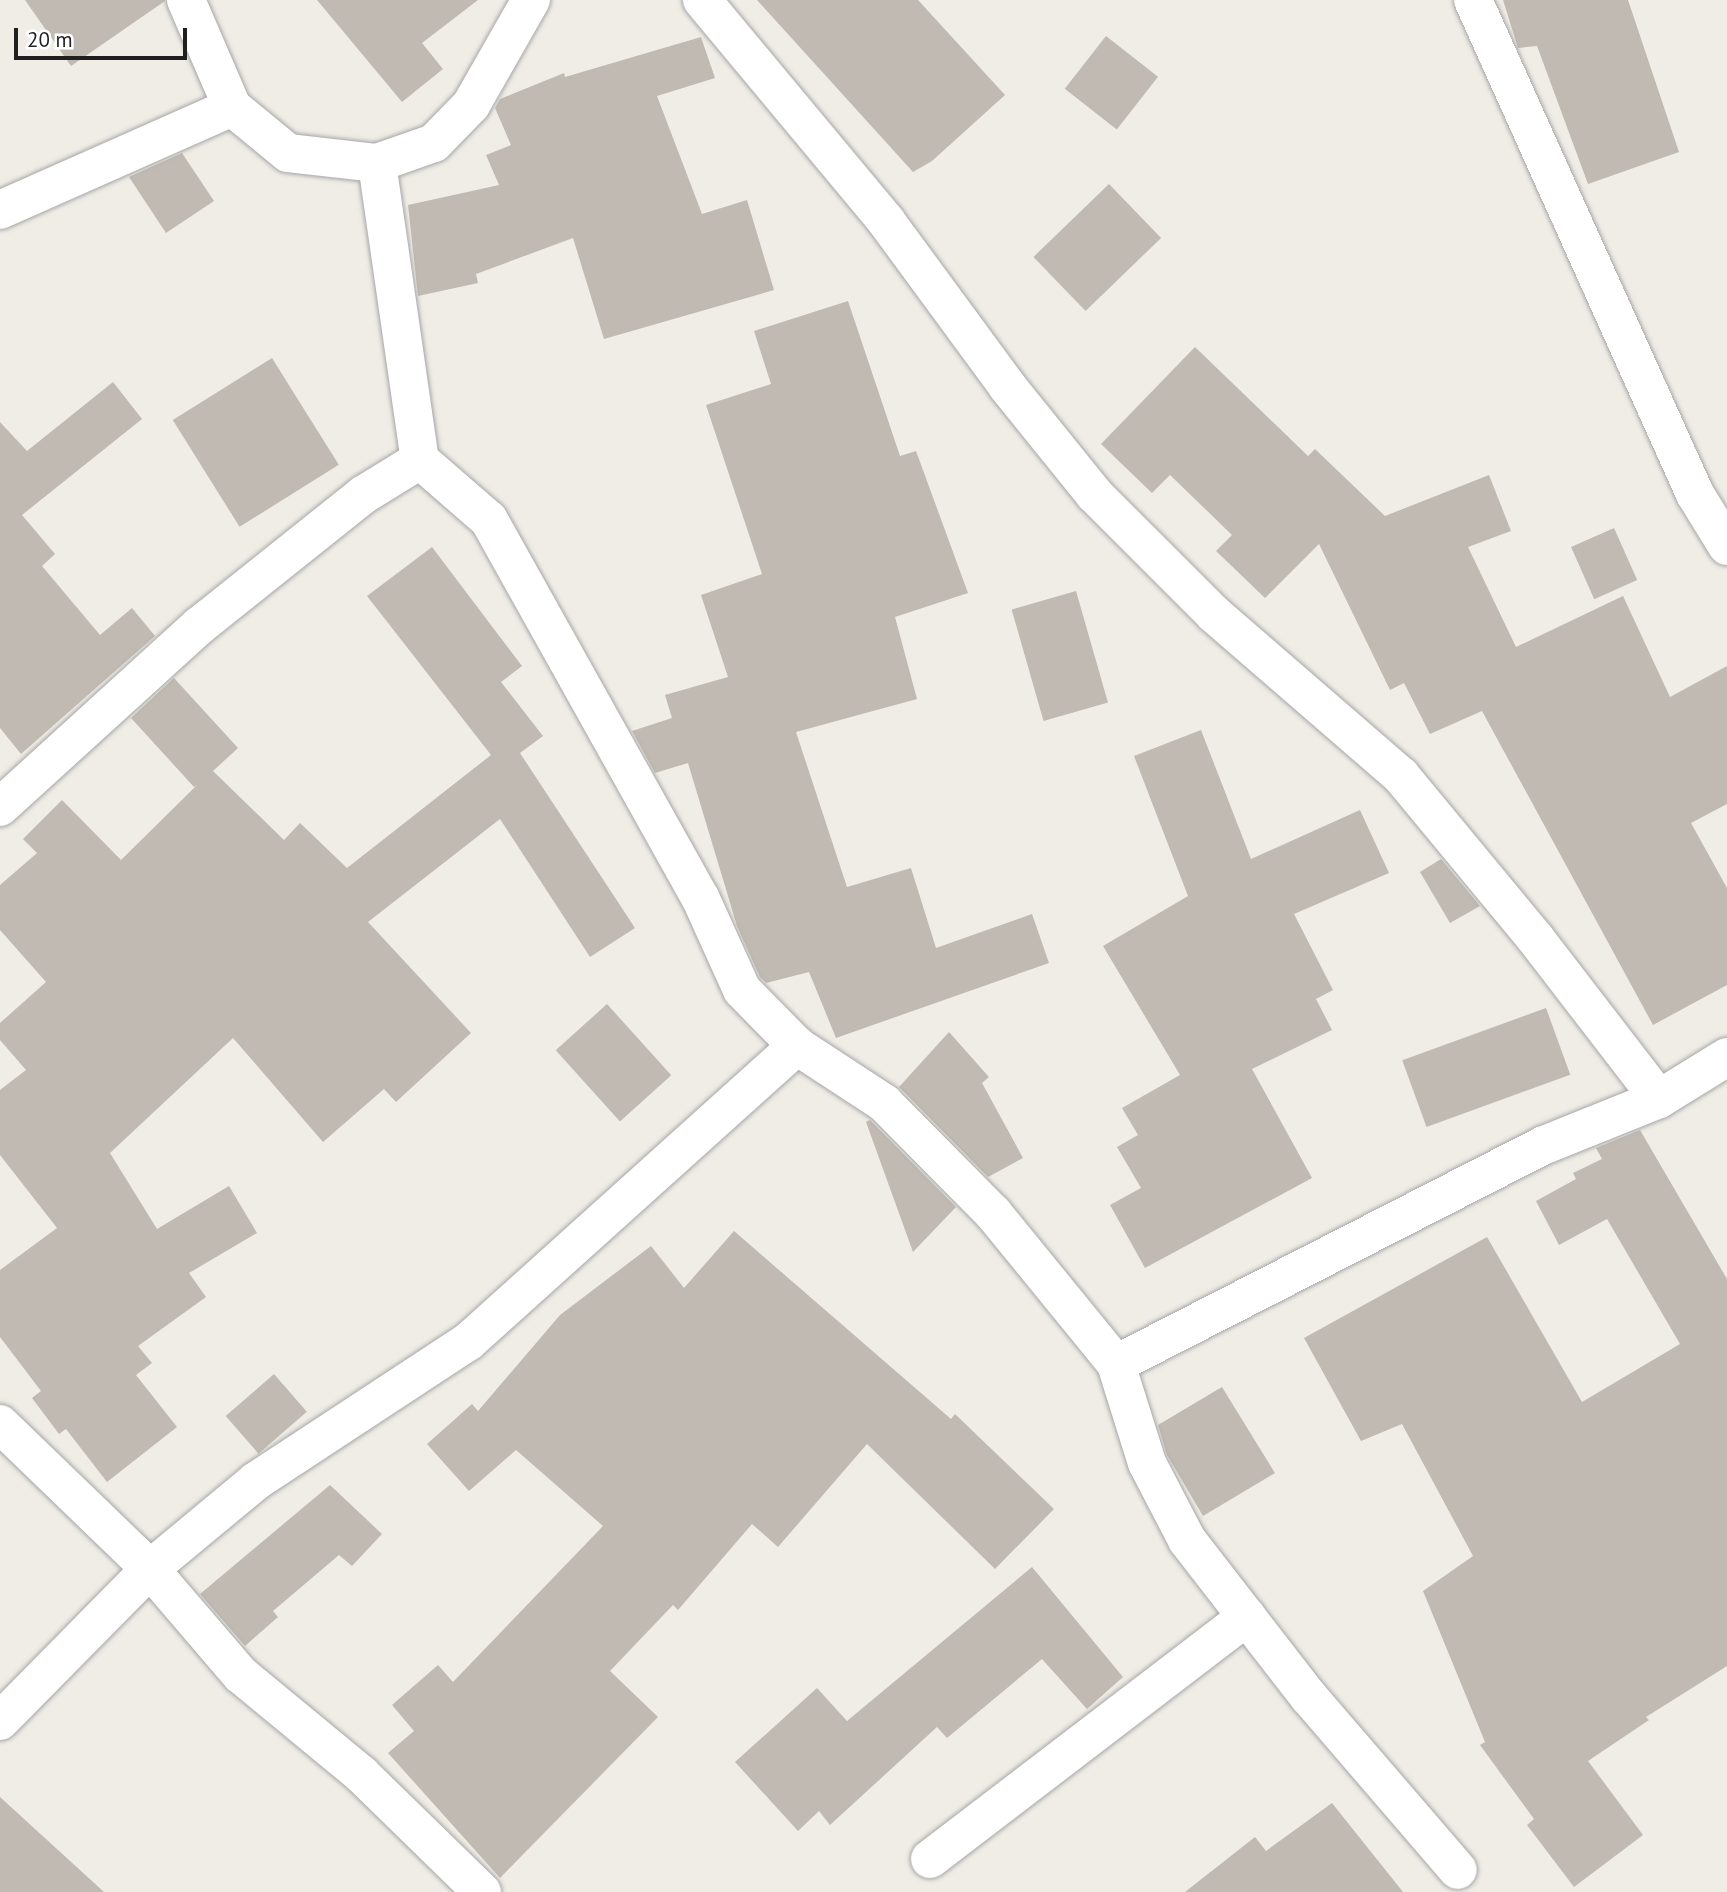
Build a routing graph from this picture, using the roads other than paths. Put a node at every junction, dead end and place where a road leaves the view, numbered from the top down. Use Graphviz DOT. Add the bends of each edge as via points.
graph roads {
  1 [pos="186,0"];
  2 [pos="531,0"];
  3 [pos="702,0"];
  4 [pos="1473,0"];
  5 [pos="232,107"];
  6 [pos="377,163"];
  7 [pos="0,210"];
  8 [pos="420,460"];
  9 [pos="1727,546"];
  10 [pos="0,807"];
  11 [pos="797,1046"];
  12 [pos="1727,1056"];
  13 [pos="1659,1099"];
  14 [pos="1116,1364"];
  15 [pos="0,1424"];
  16 [pos="150,1569"];
  17 [pos="1247,1617"];
  18 [pos="0,1721"];
  19 [pos="930,1859"];
  20 [pos="1458,1870"];
  21 [pos="482,1892"];
  1 -- 5 [label="street"];
  2 -- 6 [label="street" via="471,105 434,143"];
  3 -- 13 [label="street" via="886,221 1007,386 1094,494 1214,614 1402,776"];
  4 -- 9 [label="street" via="1695,494"];
  5 -- 6 [label="street" via="288,153"];
  5 -- 7 [label="street"];
  6 -- 8 [label="street"];
  8 -- 10 [label="street" via="363,495 199,626"];
  8 -- 11 [label="street" via="489,520 700,897 743,990"];
  11 -- 14 [label="street" via="884,1103 993,1213"];
  11 -- 16 [label="street" via="468,1342 256,1481"];
  12 -- 13 [label="street"];
  13 -- 14 [label="street" via="1542,1146"];
  14 -- 17 [label="street" via="1147,1463 1187,1540"];
  15 -- 16 [label="street"];
  16 -- 18 [label="street"];
  16 -- 21 [label="street" via="241,1675 361,1774"];
  17 -- 19 [label="street"];
  17 -- 20 [label="street"];
}
